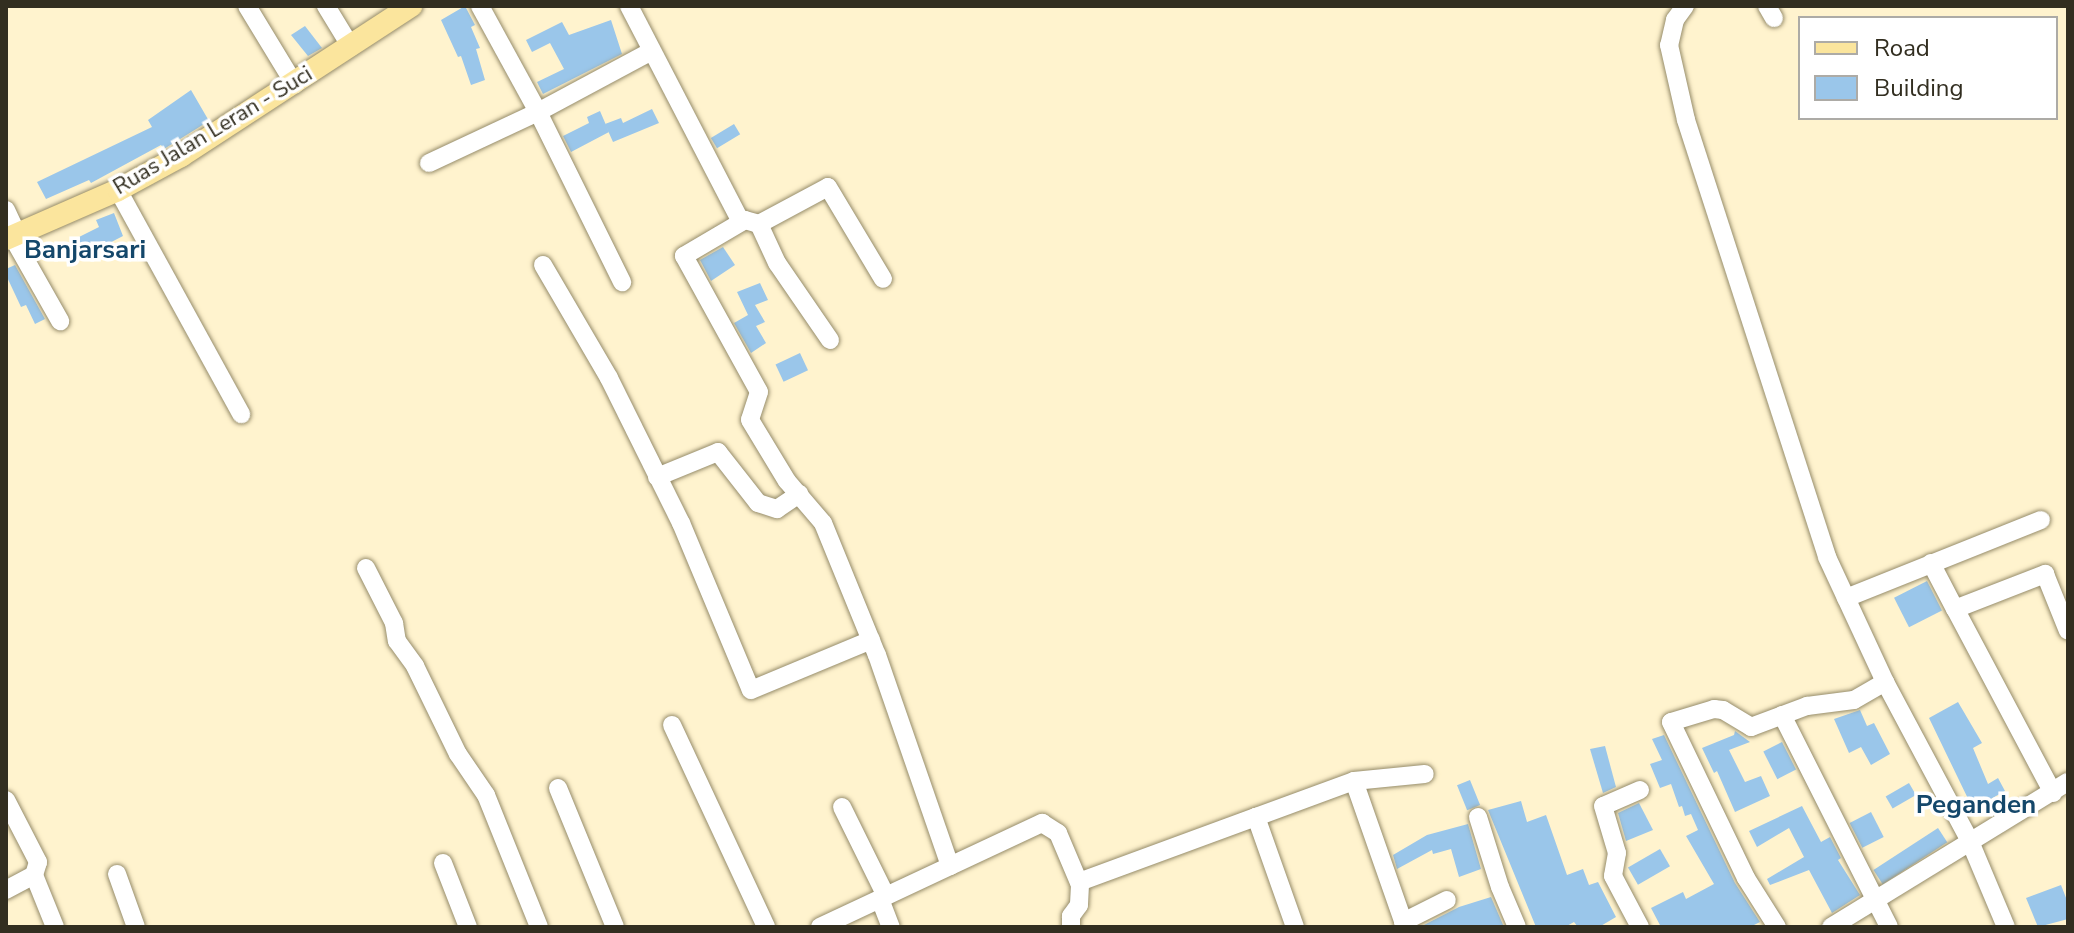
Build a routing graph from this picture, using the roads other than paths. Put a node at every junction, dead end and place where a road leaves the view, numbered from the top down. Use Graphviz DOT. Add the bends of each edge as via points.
graph roads {
  1 [pos="247,6"];
  2 [pos="326,6"];
  3 [pos="411,6"];
  4 [pos="480,6"];
  5 [pos="629,6"];
  6 [pos="1685,6"];
  7 [pos="351,47"];
  8 [pos="652,51"];
  9 [pos="295,85"];
  10 [pos="538,112"];
  11 [pos="429,163"];
  12 [pos="118,190"];
  13 [pos="6,210"];
  14 [pos="750,223"];
  15 [pos="12,236"];
  16 [pos="543,265"];
  17 [pos="883,279"];
  18 [pos="622,282"];
  19 [pos="60,321"];
  20 [pos="830,340"];
  21 [pos="241,414"];
  22 [pos="657,477"];
  23 [pos="799,494"];
  24 [pos="2041,520"];
  25 [pos="1931,563"];
  26 [pos="366,568"];
  27 [pos="1846,598"];
  28 [pos="1955,609"];
  29 [pos="2068,631"];
  30 [pos="871,640"];
  31 [pos="1885,682"];
  32 [pos="1782,715"];
  33 [pos="672,725"];
  34 [pos="1425,774"];
  35 [pos="1354,781"];
  36 [pos="2060,787"];
  37 [pos="558,788"];
  38 [pos="1640,790"];
  39 [pos="6,800"];
  40 [pos="842,807"];
  41 [pos="1256,817"];
  42 [pos="1478,817"];
  43 [pos="1969,839"];
  44 [pos="443,863"];
  45 [pos="950,866"];
  46 [pos="117,874"];
  47 [pos="34,875"];
  48 [pos="1079,882"];
  49 [pos="6,890"];
  50 [pos="883,898"];
  51 [pos="1874,898"];
  52 [pos="1447,900"];
  53 [pos="1404,924"];
  54 [pos="55,927"];
  55 [pos="136,927"];
  56 [pos="468,927"];
  57 [pos="539,927"];
  58 [pos="615,927"];
  59 [pos="766,927"];
  60 [pos="820,927"];
  61 [pos="891,927"];
  62 [pos="1071,927"];
  63 [pos="1295,927"];
  64 [pos="1517,927"];
  65 [pos="1640,927"];
  66 [pos="1777,927"];
  67 [pos="1831,927"];
  68 [pos="1889,927"];
  69 [pos="2006,927"];
  1 -- 9 [label="street"];
  2 -- 7 [label="street"];
  3 -- 7 [label="main road, Ruas Jalan Leran - Suci"];
  4 -- 10 [label="street"];
  5 -- 8 [label="street"];
  6 -- 27 [label="street" via="1669,45 1696,159 1818,533"];
  7 -- 9 [label="main road, Ruas Jalan Leran - Suci"];
  8 -- 10 [label="street"];
  8 -- 14 [label="street"];
  9 -- 12 [label="main road, Ruas Jalan Leran - Suci"];
  10 -- 11 [label="street"];
  10 -- 18 [label="street"];
  12 -- 15 [label="main road, Ruas Jalan Leran - Suci"];
  12 -- 21 [label="street"];
  13 -- 15 [label="street"];
  14 -- 17 [label="street" via="828,187"];
  14 -- 20 [label="street"];
  14 -- 23 [label="street" via="684,256 759,392 750,420 769,456"];
  15 -- 19 [label="street"];
  16 -- 22 [label="street" via="609,378"];
  22 -- 23 [label="street" via="718,452 758,503 777,509"];
  22 -- 30 [label="street" via="751,690"];
  23 -- 30 [label="street" via="823,523"];
  24 -- 25 [label="street"];
  25 -- 27 [label="street"];
  25 -- 28 [label="street"];
  26 -- 57 [label="street" via="394,623 397,641 486,795"];
  27 -- 31 [label="street"];
  28 -- 29 [label="street" via="2045,574"];
  28 -- 36 [label="street"];
  30 -- 45 [label="street"];
  31 -- 32 [label="street" via="1854,700"];
  31 -- 43 [label="street"];
  32 -- 51 [label="street"];
  32 -- 66 [label="street" via="1751,727 1714,709 1671,722 1746,878"];
  33 -- 59 [label="street"];
  34 -- 35 [label="street"];
  35 -- 41 [label="street"];
  35 -- 53 [label="street"];
  36 -- 43 [label="street"];
  37 -- 58 [label="street"];
  38 -- 65 [label="street" via="1603,806 1617,853 1613,876"];
  39 -- 47 [label="street" via="38,862"];
  40 -- 50 [label="street"];
  41 -- 48 [label="street"];
  41 -- 63 [label="street"];
  42 -- 64 [label="street"];
  43 -- 51 [label="street"];
  43 -- 69 [label="street"];
  44 -- 56 [label="street"];
  45 -- 48 [label="street" via="1042,823 1058,833"];
  45 -- 50 [label="street"];
  46 -- 55 [label="street"];
  47 -- 49 [label="street"];
  47 -- 54 [label="street"];
  48 -- 62 [label="street" via="1079,905"];
  50 -- 60 [label="street"];
  50 -- 61 [label="street"];
  51 -- 67 [label="street"];
  51 -- 68 [label="street"];
  52 -- 53 [label="street"];
}
